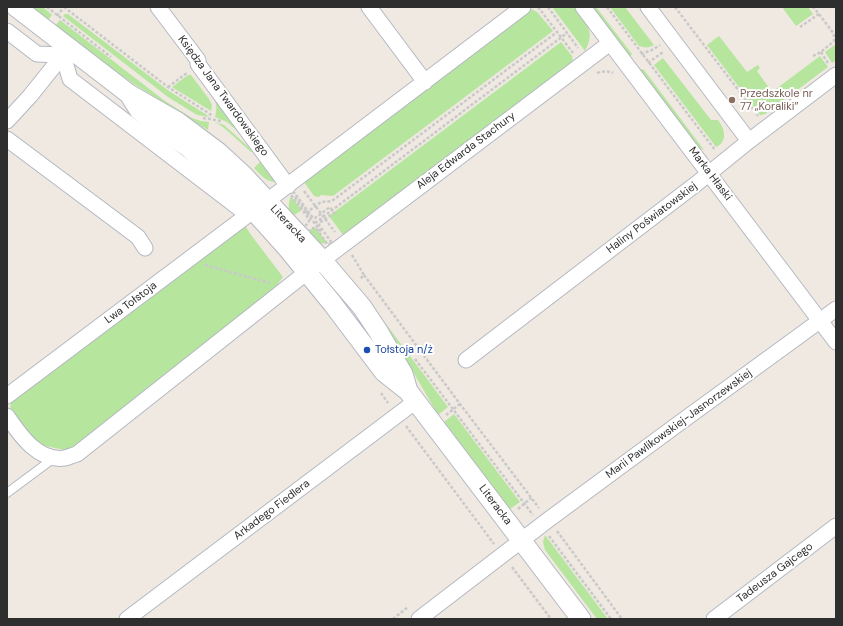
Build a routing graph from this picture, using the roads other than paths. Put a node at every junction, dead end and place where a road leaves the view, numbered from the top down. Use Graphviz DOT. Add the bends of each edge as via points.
graph roads {
  1 [pos="16,7"];
  2 [pos="158,7"];
  3 [pos="369,7"];
  4 [pos="523,7"];
  5 [pos="583,7"];
  6 [pos="648,7"];
  7 [pos="7,31"];
  8 [pos="610,43"];
  9 [pos="66,51"];
  10 [pos="833,70"];
  11 [pos="425,82"];
  12 [pos="7,121"];
  13 [pos="7,140"];
  14 [pos="749,141"];
  15 [pos="709,174"];
  16 [pos="290,189"];
  17 [pos="256,209"];
  18 [pos="145,248"];
  19 [pos="326,252"];
  20 [pos="307,272"];
  21 [pos="836,309"];
  22 [pos="820,321"];
  23 [pos="836,342"];
  24 [pos="466,360"];
  25 [pos="7,396"];
  26 [pos="412,396"];
  27 [pos="7,416"];
  28 [pos="54,458"];
  29 [pos="7,493"];
  30 [pos="836,526"];
  31 [pos="522,540"];
  32 [pos="127,619"];
  33 [pos="419,619"];
  34 [pos="581,619"];
  35 [pos="714,619"];
  1 -- 9 [label="street, Literacka"];
  2 -- 16 [label="street, Księdza Jana Twardowskiego"];
  3 -- 11 [label="street"];
  4 -- 11 [label="street"];
  5 -- 8 [label="street, Marka Hłaski"];
  6 -- 14 [label="street"];
  7 -- 9 [label="street" via="37,54"];
  8 -- 15 [label="street, Marka Hłaski"];
  8 -- 19 [label="street, Aleja Edwarda Stachury"];
  9 -- 12 [label="street"];
  9 -- 17 [label="street, Literacka" via="129,94 178,122 218,152 243,175"];
  9 -- 17 [label="street" via="70,79"];
  10 -- 14 [label="street, Haliny Poświatowskiej"];
  11 -- 16 [label="street"];
  13 -- 18 [label="street" via="138,237"];
  14 -- 15 [label="street, Haliny Poświatowskiej"];
  15 -- 22 [label="street, Marka Hłaski"];
  15 -- 24 [label="street, Haliny Poświatowskiej"];
  16 -- 17 [label="street"];
  17 -- 19 [label="street, Literacka" via="296,228"];
  17 -- 20 [label="street, Literacka"];
  17 -- 25 [label="street, Lwa Tołstoja"];
  19 -- 20 [label="street, Aleja Edwarda Stachury"];
  19 -- 26 [label="street, Literacka" via="378,331 403,374"];
  20 -- 26 [label="street, Literacka" via="384,372"];
  20 -- 28 [label="street, Aleja Edwarda Stachury" via="77,454"];
  21 -- 22 [label="street, Marii Pawlikowskiej-Jasnorzewskiej"];
  22 -- 23 [label="street, Marka Hłaski"];
  22 -- 31 [label="street, Marii Pawlikowskiej-Jasnorzewskiej"];
  26 -- 31 [label="street, Literacka"];
  26 -- 32 [label="street, Arkadego Fiedlera" via="398,415"];
  27 -- 28 [label="street" via="33,448"];
  28 -- 29 [label="lane"];
  30 -- 35 [label="street, Tadeusza Gajcego"];
  31 -- 33 [label="street, Marii Pawlikowskiej-Jasnorzewskiej"];
  31 -- 34 [label="street, Literacka"];
}
